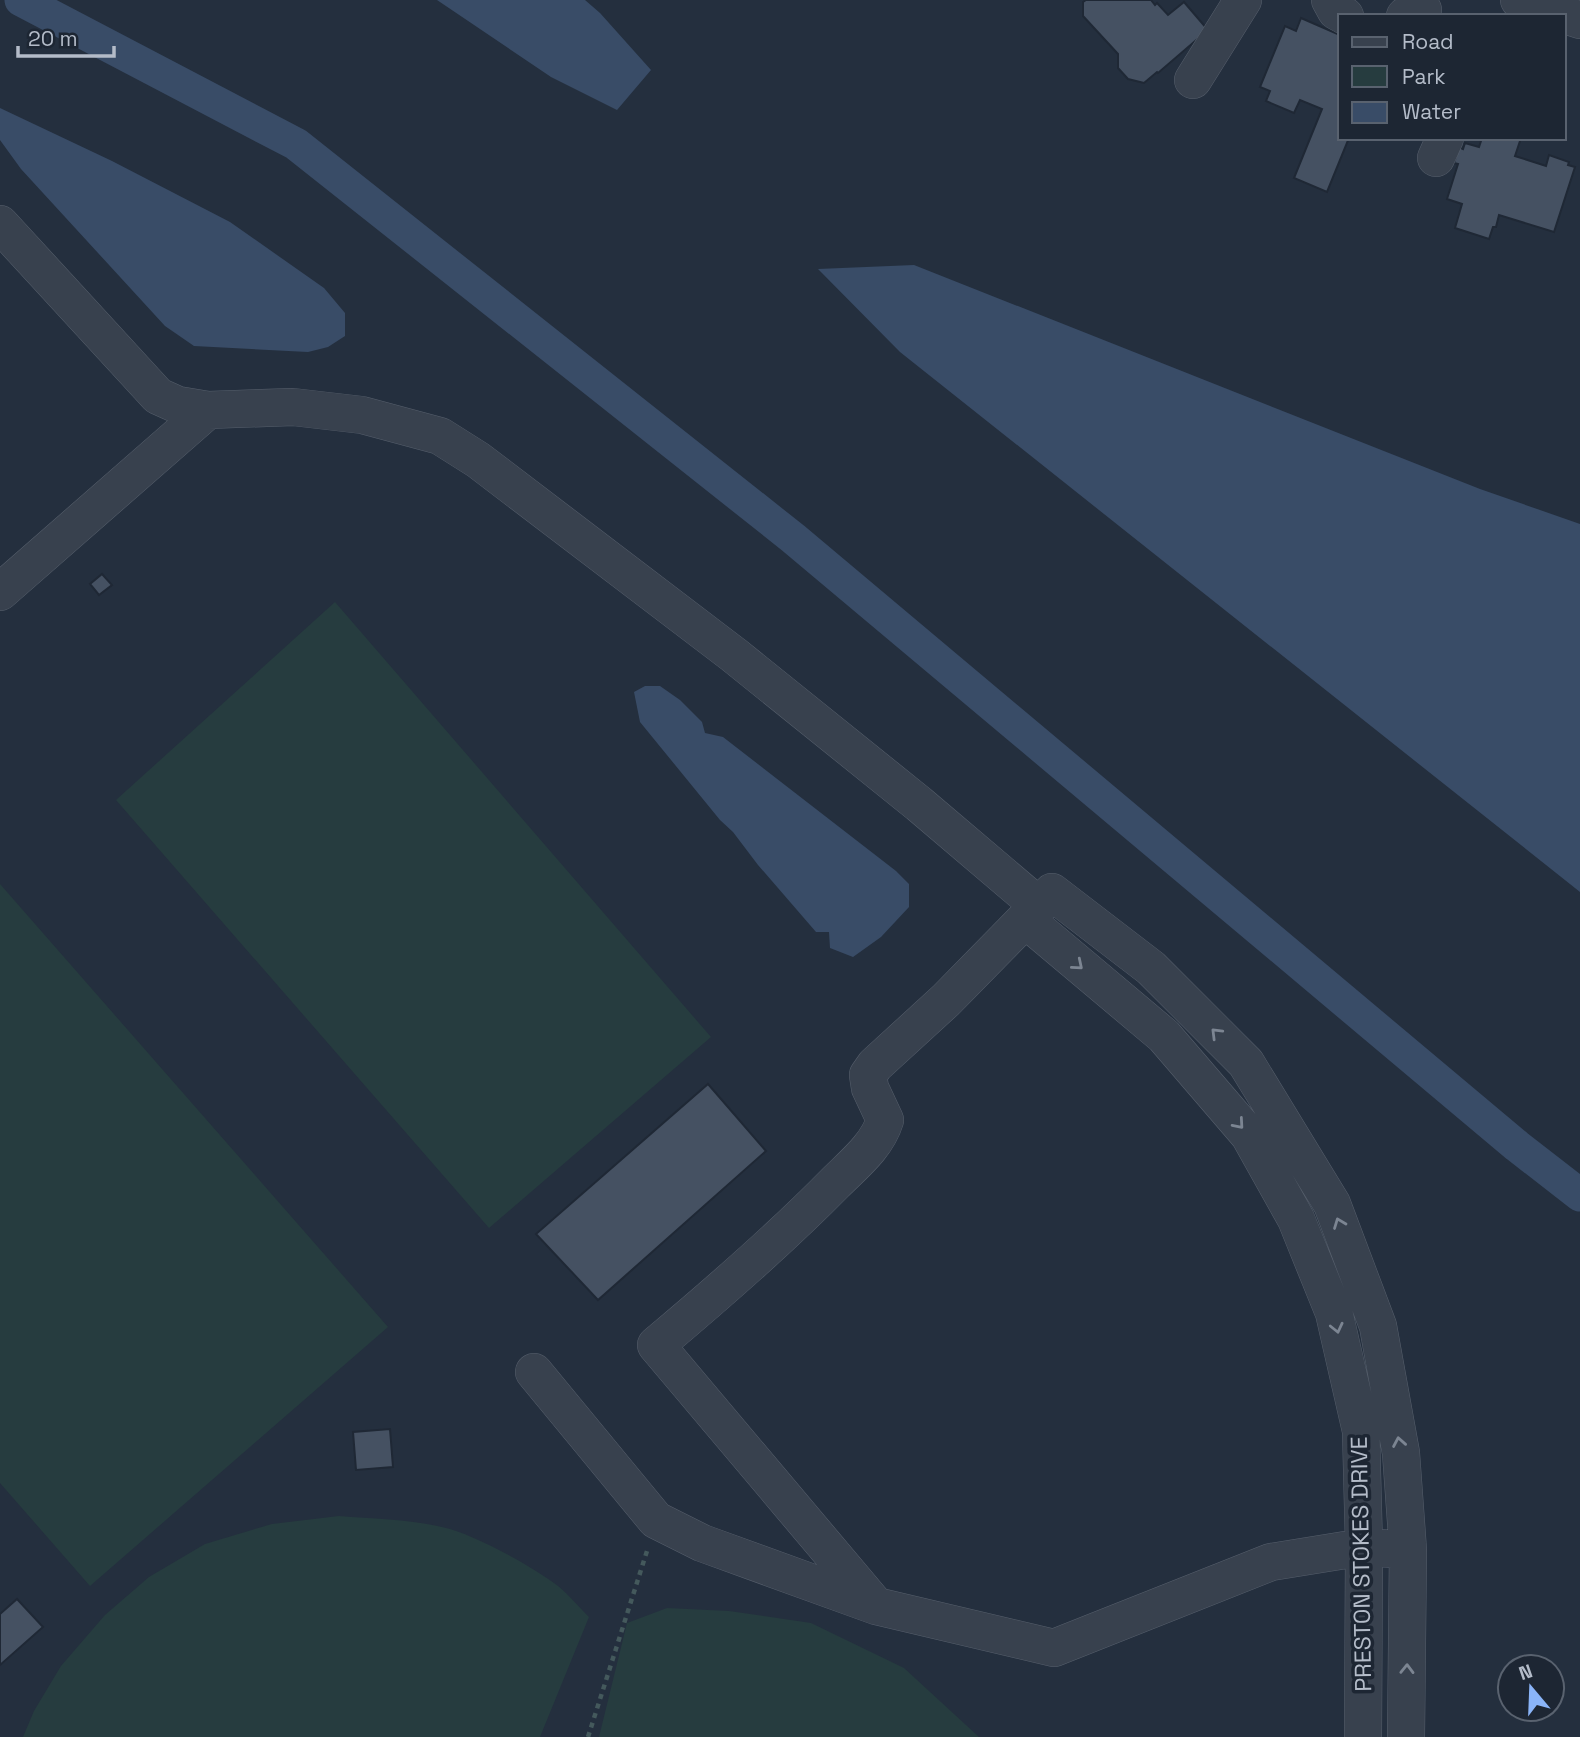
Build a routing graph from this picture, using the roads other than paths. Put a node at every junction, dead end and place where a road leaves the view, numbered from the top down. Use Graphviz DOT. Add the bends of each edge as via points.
graph roads {
  1 [pos="1243,0"];
  2 [pos="1330,0"];
  3 [pos="1519,0"];
  4 [pos="1341,14"];
  5 [pos="1562,14"];
  6 [pos="1193,80"];
  7 [pos="0,224"];
  8 [pos="208,410"];
  9 [pos="0,592"];
  10 [pos="1039,906"];
  11 [pos="534,1372"];
  12 [pos="1364,1547"];
  13 [pos="1408,1549"];
  14 [pos="876,1606"];
  15 [pos="1363,1737"];
  16 [pos="1406,1737"];
  1 -- 6 [label="street"];
  2 -- 4 [label="street"];
  3 -- 5 [label="street"];
  7 -- 8 [label="street" via="158,396"];
  8 -- 9 [label="street"];
  8 -- 10 [label="street" via="293,407 362,415 440,436 734,655"];
  10 -- 12 [label="street, PRESTON STOKES DRIVE, one-way" via="1164,1036 1249,1135 1296,1219 1334,1313 1361,1431"];
  13 -- 10 [label="street, PRESTON STOKES DRIVE, one-way" via="1401,1453 1378,1326 1332,1204 1246,1063 1152,968"];
  10 -- 14 [label="street" via="874,1065 868,1075 870,1088 885,1121 872,1146 738,1276 656,1345"];
  11 -- 14 [label="street" via="656,1520 702,1543"];
  12 -- 13 [label="street"];
  12 -- 14 [label="street" via="1271,1562 1054,1648"];
  12 -- 15 [label="street, PRESTON STOKES DRIVE"];
  16 -- 13 [label="street, PRESTON STOKES DRIVE, one-way"];
}
